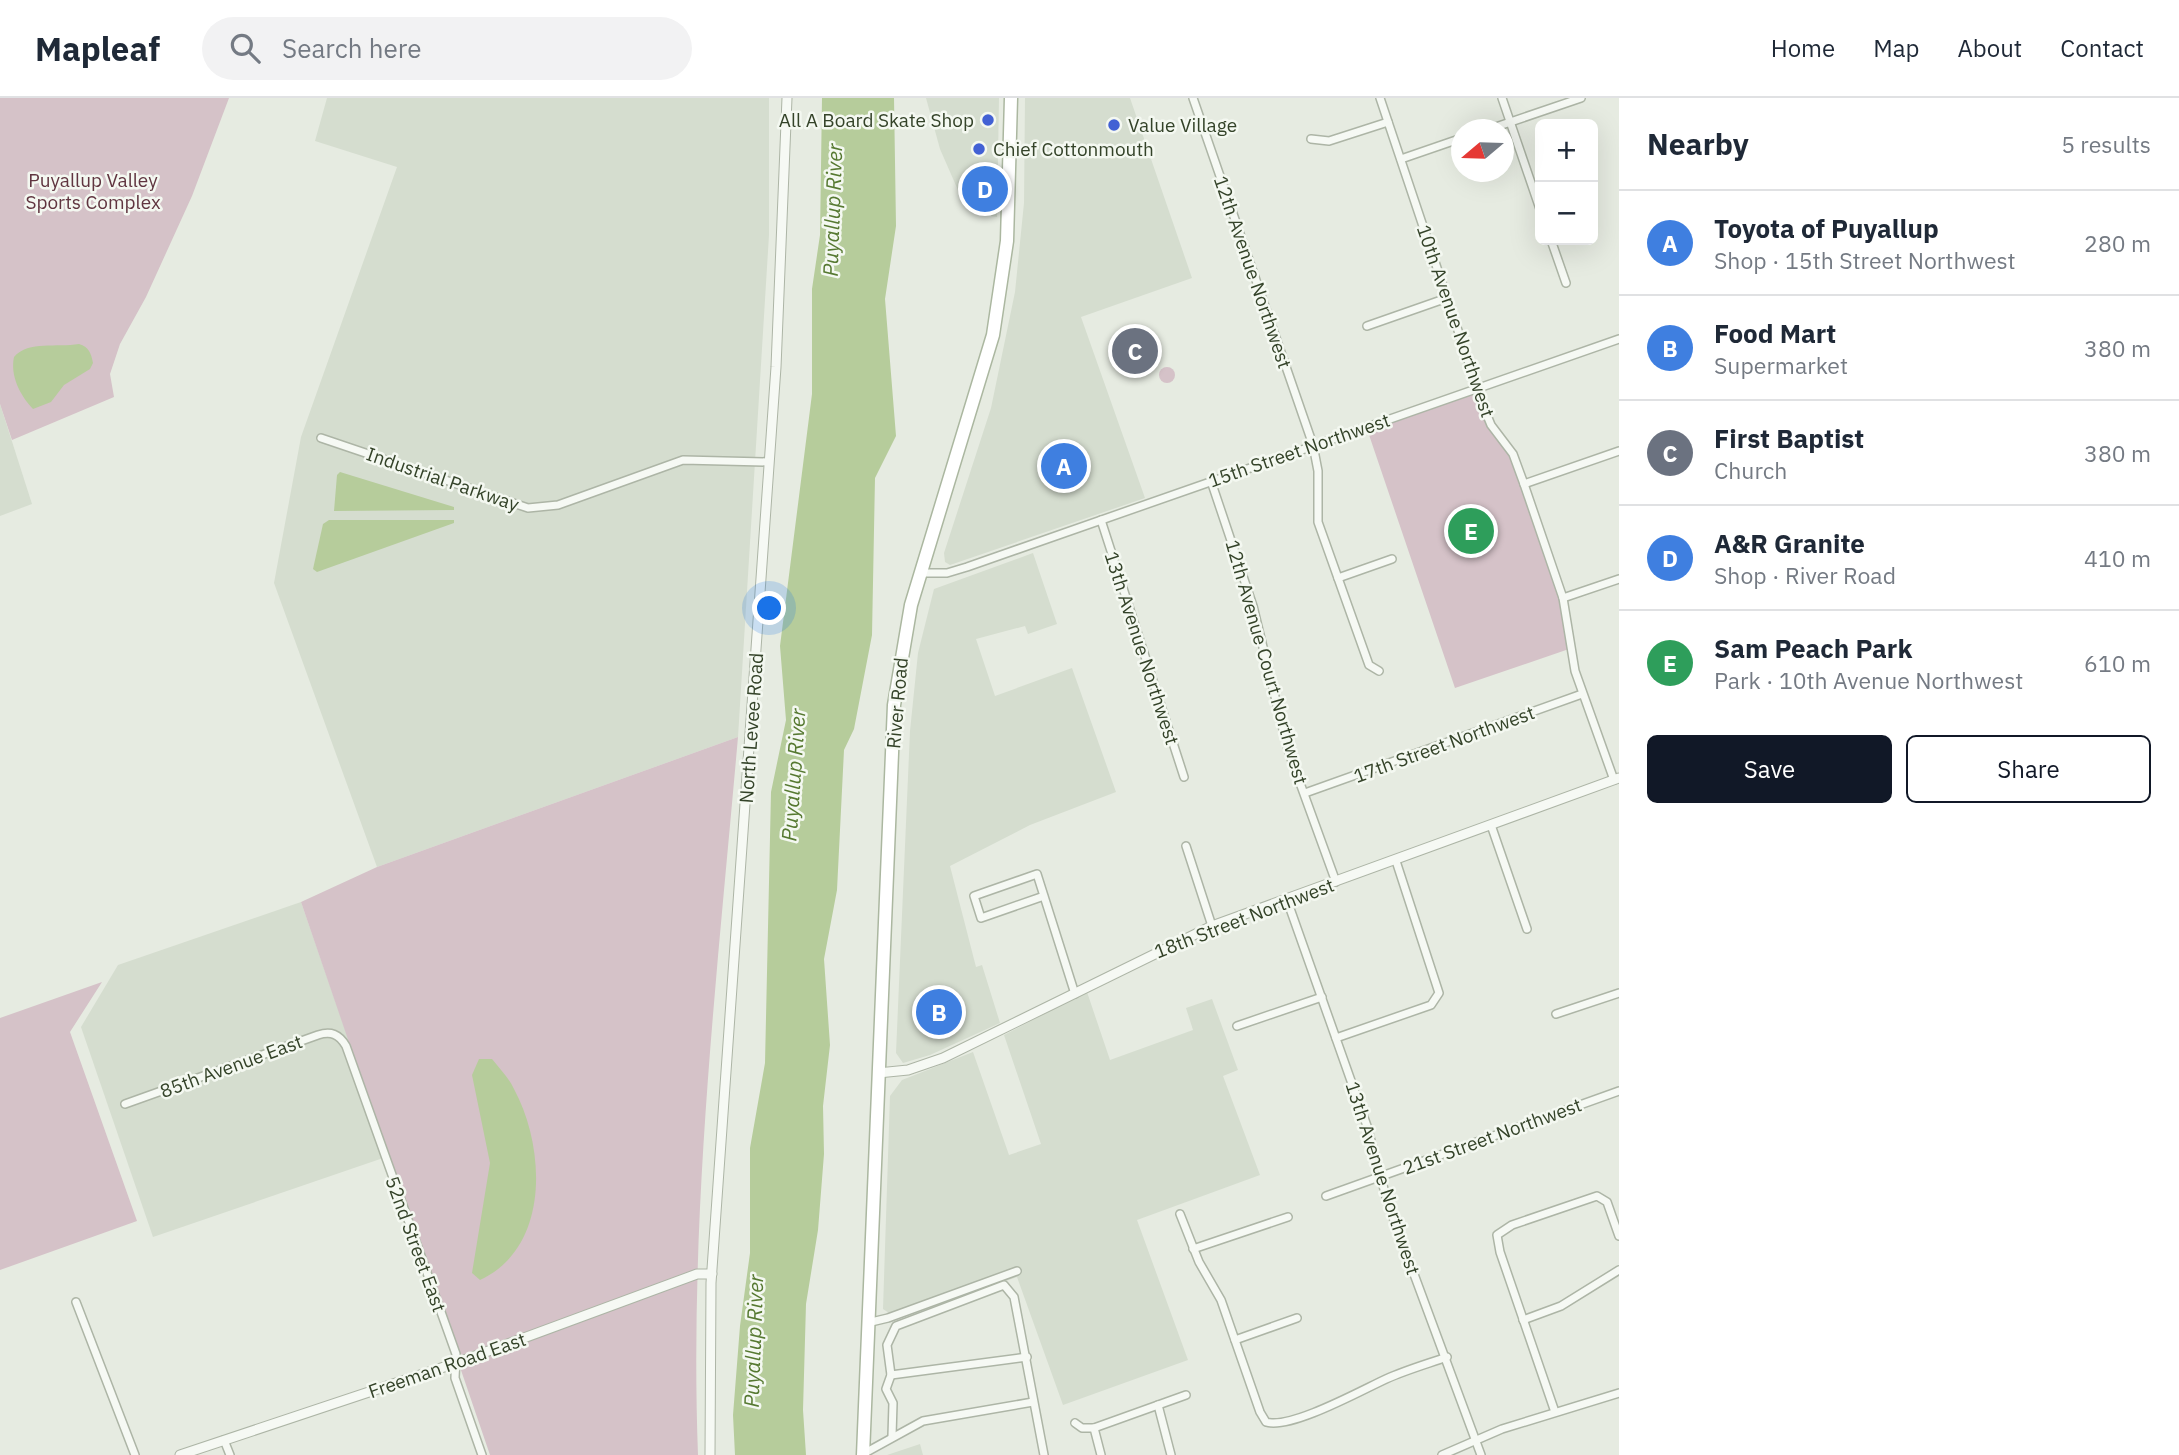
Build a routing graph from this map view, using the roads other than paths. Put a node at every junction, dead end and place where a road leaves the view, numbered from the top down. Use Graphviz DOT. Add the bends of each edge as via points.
graph roads {
  1 [pos="787,98"];
  2 [pos="1011,98"];
  3 [pos="1193,98"];
  4 [pos="1380,98"];
  5 [pos="1502,98"];
  6 [pos="1581,98"];
  7 [pos="1509,119"];
  8 [pos="1514,121"];
  9 [pos="1388,122"];
  10 [pos="1514,134"];
  11 [pos="1311,139"];
  12 [pos="1451,142"];
  13 [pos="1401,159"];
  14 [pos="1535,194"];
  15 [pos="1553,245"];
  16 [pos="1566,283"];
  17 [pos="1447,298"];
  18 [pos="1367,326"];
  19 [pos="1619,339"];
  20 [pos="1477,388"];
  21 [pos="321,438"];
  22 [pos="1313,445"];
  23 [pos="1619,451"];
  24 [pos="768,462"];
  25 [pos="1211,481"];
  26 [pos="1524,484"];
  27 [pos="1101,520"];
  28 [pos="1392,559"];
  29 [pos="920,573"];
  30 [pos="1338,578"];
  31 [pos="1619,579"];
  32 [pos="1563,598"];
  33 [pos="1379,671"];
  34 [pos="1582,694"];
  35 [pos="1184,777"];
  36 [pos="1616,779"];
  37 [pos="1305,793"];
  38 [pos="1492,825"];
  39 [pos="1186,846"];
  40 [pos="1396,861"];
  41 [pos="1336,882"];
  42 [pos="1044,896"];
  43 [pos="1287,900"];
  44 [pos="1212,926"];
  45 [pos="1527,929"];
  46 [pos="1619,993"];
  47 [pos="1075,994"];
  48 [pos="1322,997"];
  49 [pos="1556,1014"];
  50 [pos="1237,1026"];
  51 [pos="338,1035"];
  52 [pos="1336,1038"];
  53 [pos="878,1073"];
  54 [pos="1619,1090"];
  55 [pos="125,1104"];
  56 [pos="1380,1177"];
  57 [pos="1326,1196"];
  58 [pos="1180,1214"];
  59 [pos="1288,1217"];
  60 [pos="1619,1236"];
  61 [pos="1193,1249"];
  62 [pos="1017,1270"];
  63 [pos="1619,1270"];
  64 [pos="712,1274"];
  65 [pos="76,1302"];
  66 [pos="1297,1318"];
  67 [pos="1523,1320"];
  68 [pos="867,1322"];
  69 [pos="1235,1340"];
  70 [pos="1027,1357"];
  71 [pos="1447,1357"];
  72 [pos="456,1363"];
  73 [pos="891,1375"];
  74 [pos="1619,1393"];
  75 [pos="1186,1395"];
  76 [pos="1033,1402"];
  77 [pos="1158,1405"];
  78 [pos="1555,1412"];
  79 [pos="1074,1423"];
  80 [pos="1094,1428"];
  81 [pos="892,1436"];
  82 [pos="224,1440"];
  83 [pos="1476,1440"];
  84 [pos="863,1454"];
  85 [pos="135,1455"];
  86 [pos="180,1455"];
  87 [pos="230,1455"];
  88 [pos="482,1455"];
  89 [pos="710,1455"];
  90 [pos="1044,1455"];
  91 [pos="1101,1455"];
  92 [pos="1171,1455"];
  93 [pos="1442,1455"];
  94 [pos="1481,1455"];
  1 -- 24 [label="street, North Levee Road" via="778,339"];
  2 -- 29 [label="main road, River Road" via="1007,241 993,335"];
  3 -- 22 [label="street, 12th Avenue Northwest"];
  4 -- 9 [label="street, 10th Avenue Northwest"];
  5 -- 7 [label="street"];
  6 -- 8 [label="street"];
  9 -- 11 [label="street" via="1329,141"];
  9 -- 13 [label="street, 10th Avenue Northwest"];
  10 -- 14 [label="street"];
  12 -- 13 [label="street"];
  13 -- 17 [label="street, 10th Avenue Northwest"];
  15 -- 16 [label="street"];
  17 -- 18 [label="street"];
  17 -- 20 [label="street, 10th Avenue Northwest"];
  19 -- 20 [label="street, 15th Street Northwest"];
  20 -- 22 [label="street, 15th Street Northwest"];
  20 -- 26 [label="street, 10th Avenue Northwest" via="1491,425 1513,454"];
  21 -- 24 [label="street, Industrial Parkway" via="528,508 558,505 683,460"];
  22 -- 25 [label="street, 15th Street Northwest"];
  22 -- 30 [label="street, 12th Avenue Northwest" via="1318,463 1318,522"];
  23 -- 26 [label="street"];
  24 -- 64 [label="street, North Levee Road"];
  25 -- 27 [label="street, 15th Street Northwest"];
  25 -- 37 [label="street, 12th Avenue Court Northwest" via="1244,573 1288,750"];
  26 -- 32 [label="street, 10th Avenue Northwest"];
  27 -- 29 [label="street, 15th Street Northwest" via="947,573"];
  27 -- 35 [label="street, 13th Avenue Northwest"];
  28 -- 30 [label="street"];
  29 -- 53 [label="main road, River Road" via="905,631 894,705"];
  30 -- 33 [label="street, 12th Avenue Northwest" via="1369,665"];
  31 -- 32 [label="street"];
  32 -- 34 [label="street, 10th Avenue Northwest" via="1570,654"];
  34 -- 36 [label="street, 10th Avenue Northwest"];
  34 -- 37 [label="street, 17th Street Northwest"];
  36 -- 38 [label="street, 18th Street Northwest"];
  37 -- 41 [label="street, 12th Avenue Court Northwest"];
  38 -- 40 [label="street, 18th Street Northwest"];
  38 -- 45 [label="street"];
  39 -- 44 [label="street"];
  40 -- 41 [label="street, 18th Street Northwest"];
  40 -- 52 [label="street" via="1438,985 1436,998 1419,1009"];
  41 -- 43 [label="street, 18th Street Northwest"];
  42 -- 42 [label="street" via="981,919 974,896 1037,874"];
  42 -- 47 [label="street"];
  43 -- 44 [label="street, 18th Street Northwest"];
  43 -- 48 [label="street, 13th Avenue Northwest"];
  44 -- 47 [label="street, 18th Street Northwest"];
  46 -- 49 [label="street"];
  47 -- 53 [label="street, 18th Street Northwest" via="943,1058 908,1070"];
  48 -- 50 [label="street"];
  48 -- 52 [label="street, 13th Avenue Northwest"];
  51 -- 55 [label="street, 85th Avenue East" via="318,1035"];
  51 -- 72 [label="street, 52nd Street East" via="346,1046"];
  52 -- 56 [label="street, 13th Avenue Northwest"];
  53 -- 68 [label="main road, River Road"];
  54 -- 56 [label="street, 21st Street Northwest"];
  56 -- 57 [label="street, 21st Street Northwest"];
  56 -- 71 [label="street, 13th Avenue Northwest"];
  58 -- 61 [label="street"];
  59 -- 61 [label="street"];
  60 -- 67 [label="street" via="1602,1197 1506,1227 1497,1235 1500,1252"];
  61 -- 69 [label="street" via="1221,1300"];
  62 -- 68 [label="street"];
  63 -- 67 [label="street" via="1565,1304"];
  64 -- 72 [label="street, Freeman Road East" via="697,1274"];
  64 -- 89 [label="street, North Levee Road"];
  65 -- 85 [label="street"];
  66 -- 69 [label="street"];
  67 -- 78 [label="street"];
  68 -- 84 [label="main road, River Road"];
  69 -- 71 [label="street" via="1261,1415 1268,1423 1321,1409"];
  70 -- 73 [label="street"];
  70 -- 73 [label="street" via="1014,1297 1007,1287 997,1285 896,1326 887,1345"];
  70 -- 76 [label="street"];
  71 -- 83 [label="street, 13th Avenue Northwest"];
  72 -- 82 [label="street, Freeman Road East"];
  72 -- 88 [label="street, 52nd Street East" via="455,1378"];
  73 -- 81 [label="street" via="886,1389 893,1403"];
  74 -- 78 [label="street"];
  75 -- 77 [label="street"];
  76 -- 81 [label="street" via="923,1421"];
  76 -- 90 [label="street"];
  77 -- 80 [label="street"];
  77 -- 92 [label="street"];
  78 -- 83 [label="street"];
  79 -- 80 [label="street"];
  80 -- 91 [label="street"];
  81 -- 84 [label="street"];
  82 -- 86 [label="street, Freeman Road East"];
  82 -- 87 [label="street"];
  83 -- 93 [label="street"];
  83 -- 94 [label="street, 13th Avenue Northwest"];
}
